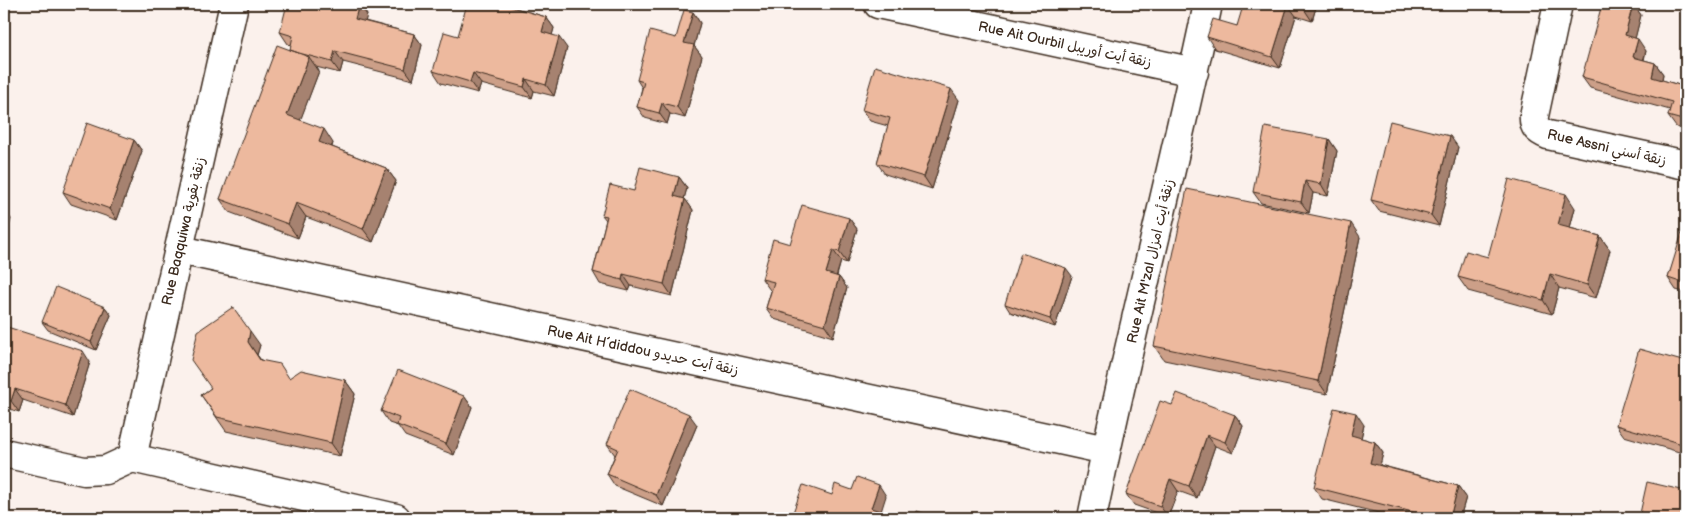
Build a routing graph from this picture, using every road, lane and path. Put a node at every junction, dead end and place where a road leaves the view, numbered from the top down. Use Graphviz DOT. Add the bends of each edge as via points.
graph roads {
  1 [pos="234,4"];
  2 [pos="878,4"];
  3 [pos="1208,4"];
  4 [pos="1558,4"];
  5 [pos="1194,72"];
  6 [pos="1686,165"];
  7 [pos="180,250"];
  8 [pos="1106,450"];
  9 [pos="4,453"];
  10 [pos="132,458"];
  11 [pos="396,518"];
  12 [pos="1092,518"];
  1 -- 7 [label="street, Rue Baqquiwa زنقة بقوية"];
  2 -- 5 [label="street, Rue Ait Ourbil زنقة أيت أوريبل"];
  3 -- 5 [label="street, Rue Ait M'zal زنقة أيت امزال"];
  4 -- 6 [label="street, Rue Assni زنقة أسني" via="1534,116 1536,129 1548,135"];
  5 -- 8 [label="street, Rue Ait M'zal زنقة أيت امزال"];
  7 -- 8 [label="street, Rue Ait H´diddou زنقة أيت حديدو"];
  7 -- 10 [label="street, Rue Baqquiwa زنقة بقوية"];
  8 -- 12 [label="street, Rue Ait M'zal زنقة أيت امزال"];
  9 -- 10 [label="street" via="84,471 106,470"];
  10 -- 11 [label="street"];
}
